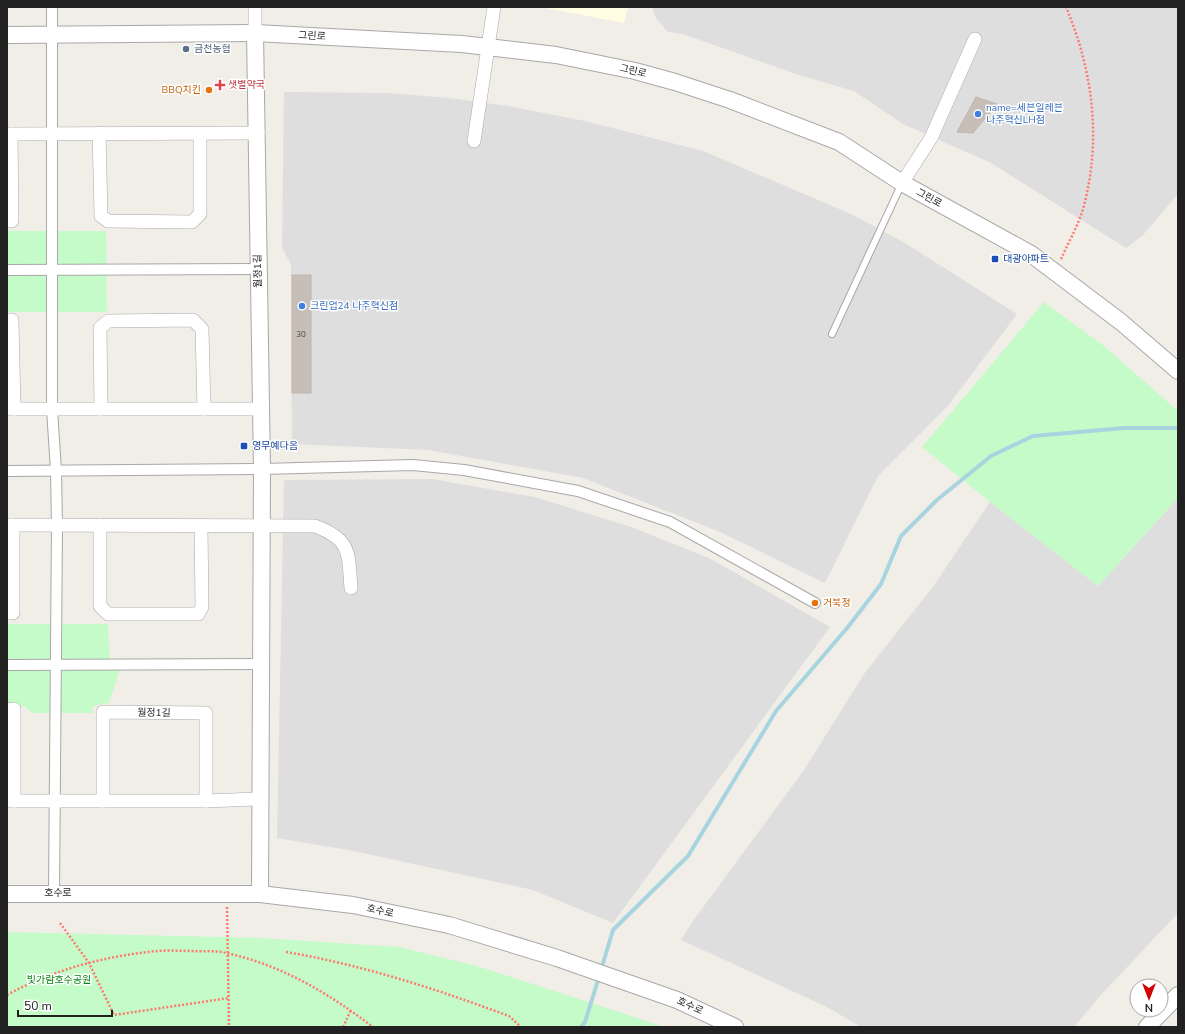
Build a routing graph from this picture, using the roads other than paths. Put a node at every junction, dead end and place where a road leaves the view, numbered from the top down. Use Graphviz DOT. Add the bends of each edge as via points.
graph roads {
  1 [pos="52,7"];
  2 [pos="255,7"];
  3 [pos="494,7"];
  4 [pos="255,33"];
  5 [pos="7,35"];
  6 [pos="51,35"];
  7 [pos="975,39"];
  8 [pos="488,46"];
  9 [pos="99,133"];
  10 [pos="200,133"];
  11 [pos="258,133"];
  12 [pos="9,134"];
  13 [pos="52,134"];
  14 [pos="474,141"];
  15 [pos="902,183"];
  16 [pos="7,221"];
  17 [pos="258,269"];
  18 [pos="7,270"];
  19 [pos="52,270"];
  20 [pos="7,320"];
  21 [pos="832,334"];
  22 [pos="1178,371"];
  23 [pos="204,408"];
  24 [pos="10,409"];
  25 [pos="52,409"];
  26 [pos="100,409"];
  27 [pos="261,409"];
  28 [pos="262,469"];
  29 [pos="56,470"];
  30 [pos="7,471"];
  31 [pos="10,525"];
  32 [pos="57,525"];
  33 [pos="100,525"];
  34 [pos="201,525"];
  35 [pos="261,525"];
  36 [pos="351,588"];
  37 [pos="815,603"];
  38 [pos="7,613"];
  39 [pos="261,664"];
  40 [pos="7,665"];
  41 [pos="56,665"];
  42 [pos="7,710"];
  43 [pos="259,799"];
  44 [pos="10,801"];
  45 [pos="54,801"];
  46 [pos="103,801"];
  47 [pos="206,801"];
  48 [pos="54,893"];
  49 [pos="7,894"];
  50 [pos="260,894"];
  51 [pos="1178,995"];
  52 [pos="735,1027"];
  53 [pos="1147,1027"];
  1 -- 6 [label="street"];
  2 -- 4 [label="street"];
  3 -- 8 [label="street"];
  4 -- 6 [label="street, 그린로"];
  4 -- 8 [label="street, 그린로"];
  4 -- 11 [label="street, 월정1길"];
  5 -- 6 [label="street, 그린로"];
  6 -- 13 [label="street"];
  7 -- 15 [label="street" via="931,138"];
  8 -- 14 [label="street"];
  8 -- 15 [label="street, 그린로" via="556,55 635,71 730,100 839,142"];
  9 -- 10 [label="street"];
  9 -- 10 [label="street" via="101,216 108,221 192,222 200,214"];
  9 -- 13 [label="street"];
  10 -- 11 [label="street"];
  11 -- 17 [label="street, 월정1길"];
  12 -- 13 [label="street"];
  12 -- 16 [label="street" via="12,221"];
  13 -- 19 [label="street"];
  15 -- 21 [label="lane"];
  15 -- 22 [label="street, 그린로" via="1031,254 1120,322"];
  17 -- 19 [label="street"];
  17 -- 27 [label="street, 월정1길"];
  18 -- 19 [label="street"];
  19 -- 25 [label="street"];
  20 -- 24 [label="street" via="12,320"];
  23 -- 26 [label="street"];
  23 -- 26 [label="street" via="202,329 193,320 108,321 100,328"];
  23 -- 27 [label="street"];
  24 -- 25 [label="street"];
  25 -- 26 [label="street"];
  25 -- 29 [label="street"];
  27 -- 28 [label="street, 월정1길"];
  28 -- 29 [label="street"];
  28 -- 35 [label="street, 월정1길"];
  28 -- 37 [label="street" via="413,465 464,470 578,491 670,522"];
  29 -- 30 [label="street"];
  29 -- 32 [label="street"];
  31 -- 32 [label="street"];
  31 -- 38 [label="street" via="13,613"];
  32 -- 33 [label="street"];
  32 -- 41 [label="street"];
  33 -- 34 [label="street"];
  33 -- 34 [label="street" via="100,606 108,614 198,614 202,608"];
  34 -- 35 [label="street"];
  35 -- 36 [label="street" via="314,526 334,535 341,540 349,558"];
  35 -- 39 [label="street, 월정1길"];
  39 -- 41 [label="street"];
  39 -- 43 [label="street, 월정1길"];
  40 -- 41 [label="street"];
  41 -- 45 [label="street"];
  42 -- 44 [label="street" via="14,710"];
  43 -- 47 [label="street"];
  43 -- 50 [label="street, 월정1길"];
  44 -- 45 [label="street"];
  45 -- 46 [label="street"];
  45 -- 48 [label="street"];
  46 -- 47 [label="street"];
  46 -- 47 [label="street, 월정1길" via="103,712 206,713"];
  48 -- 49 [label="street, 호수로"];
  48 -- 50 [label="street, 호수로"];
  50 -- 52 [label="street, 호수로" via="353,905 441,924 558,958 645,987"];
  51 -- 53 [label="street"];
}
